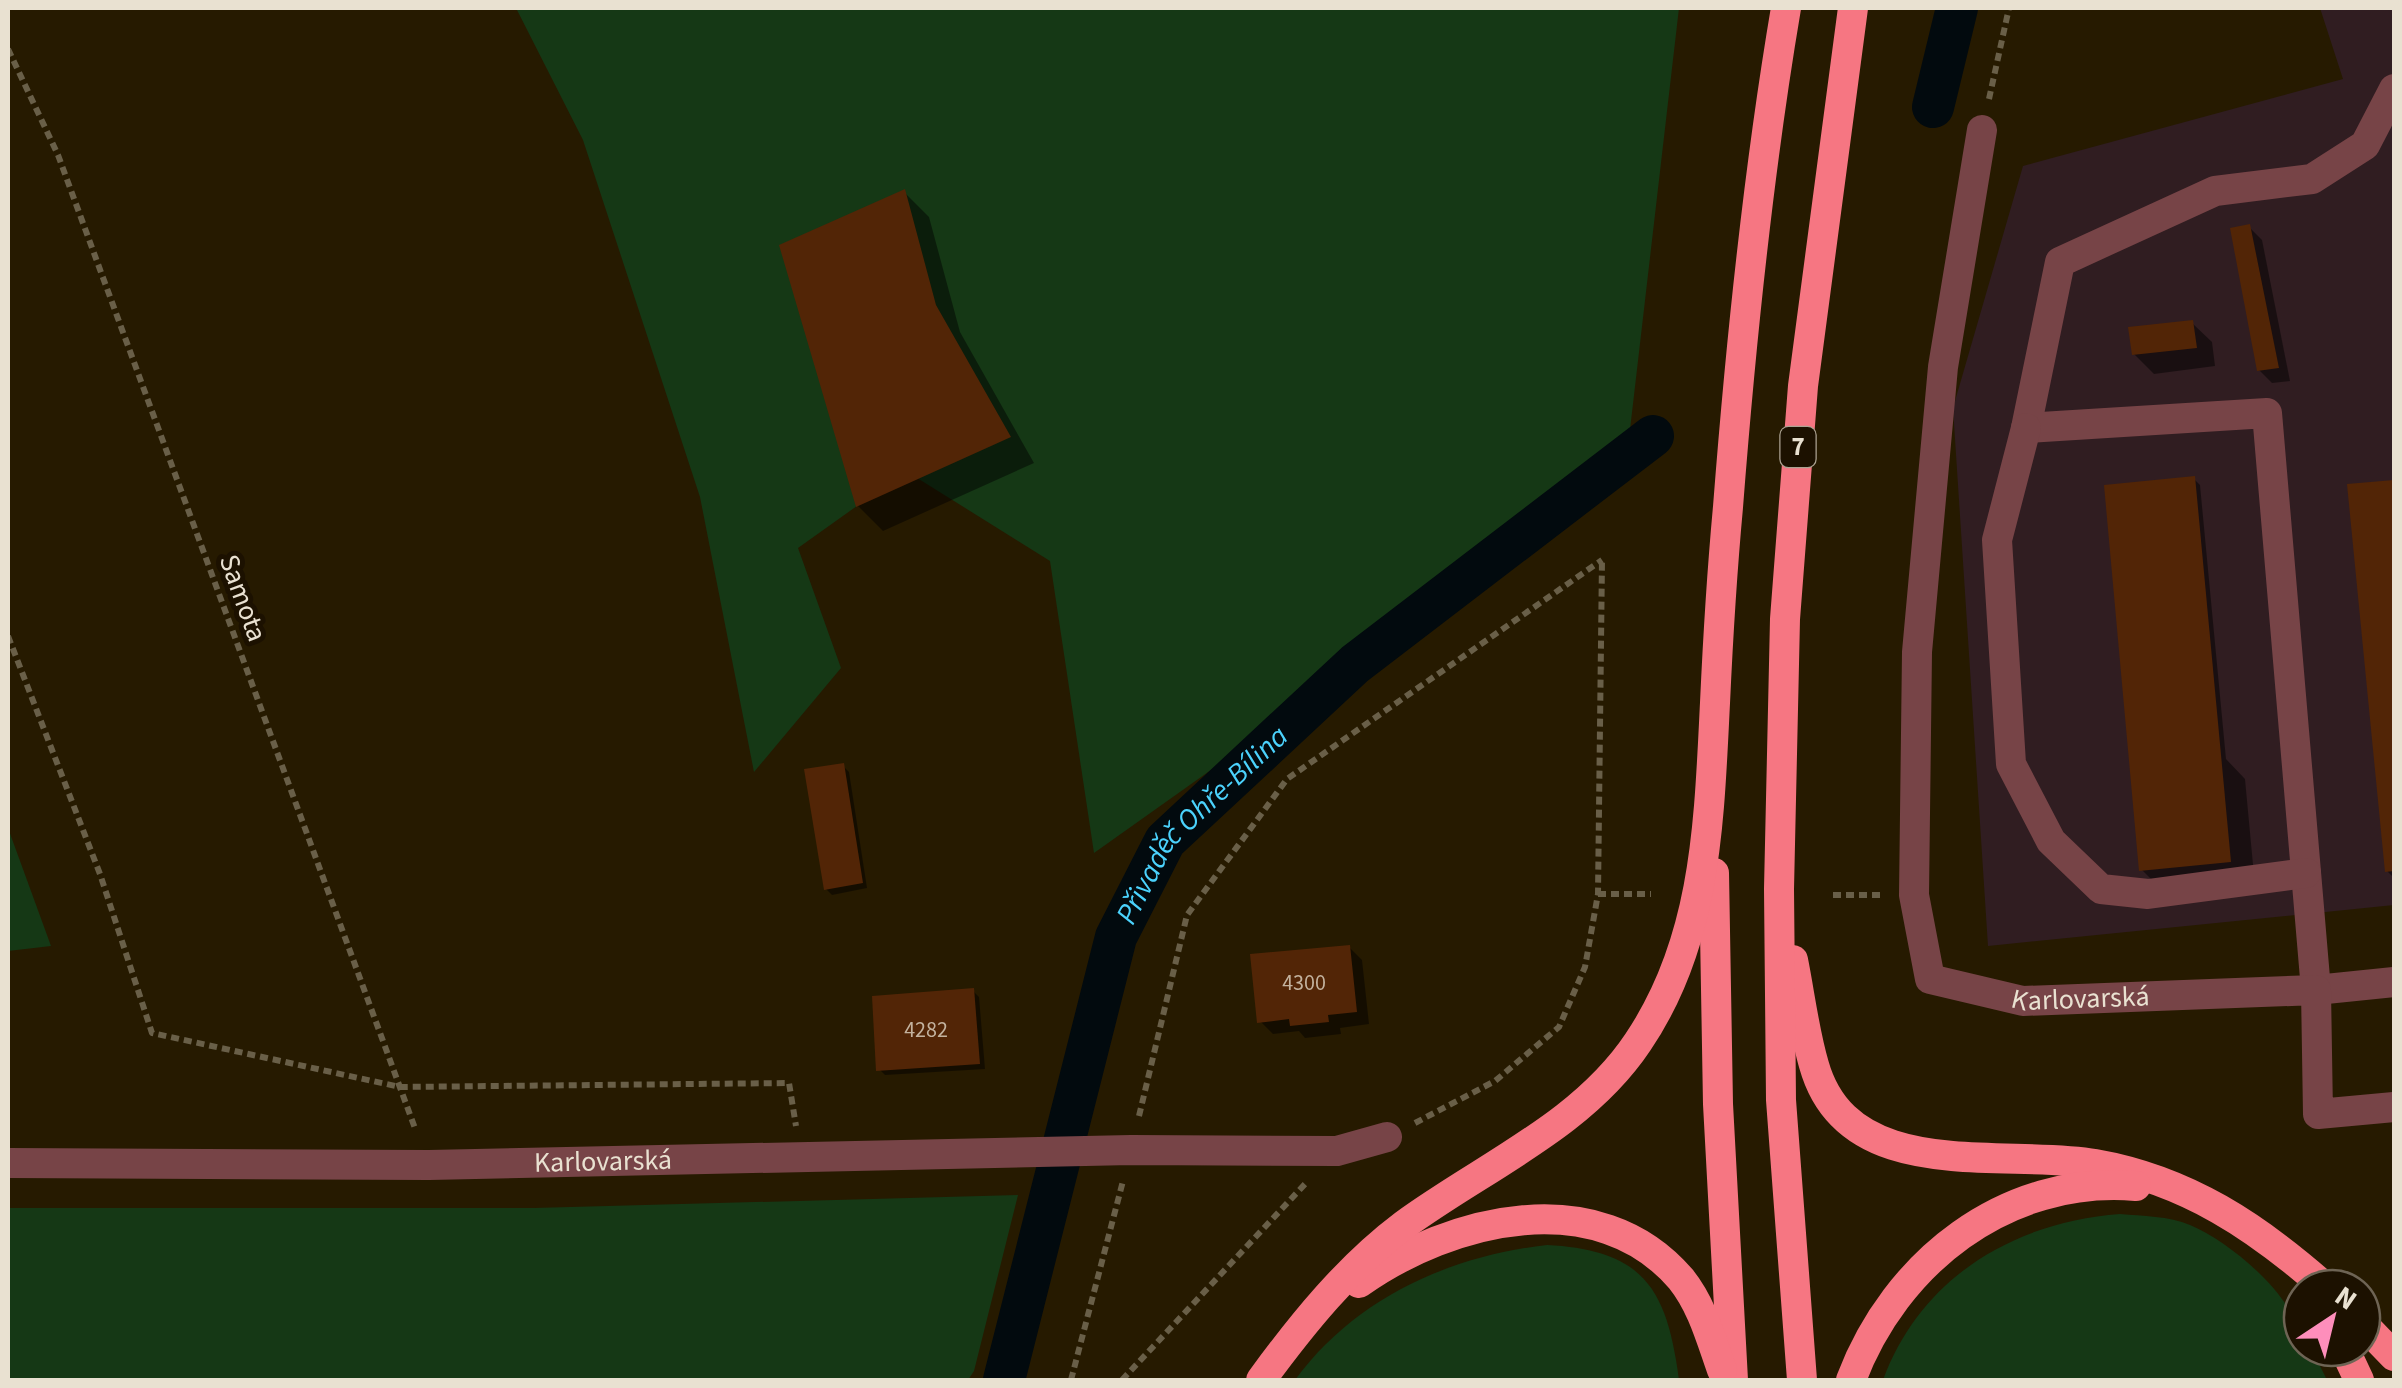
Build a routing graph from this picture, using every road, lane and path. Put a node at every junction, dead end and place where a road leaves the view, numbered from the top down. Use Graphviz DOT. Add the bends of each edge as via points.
graph roads {
  1 [pos="1786,8"];
  2 [pos="1853,8"];
  3 [pos="2009,8"];
  4 [pos="8,49"];
  5 [pos="2394,88"];
  6 [pos="1982,130"];
  7 [pos="2026,428"];
  8 [pos="8,636"];
  9 [pos="1711,790"];
  10 [pos="2306,873"];
  11 [pos="1779,888"];
  12 [pos="1598,894"];
  13 [pos="1651,894"];
  14 [pos="1834,895"];
  15 [pos="1914,896"];
  16 [pos="2394,982"];
  17 [pos="2316,990"];
  18 [pos="400,1088"];
  19 [pos="2394,1107"];
  20 [pos="1387,1137"];
  21 [pos="1130,1150"];
  22 [pos="1337,1151"];
  23 [pos="802,1156"];
  24 [pos="8,1163"];
  25 [pos="429,1165"];
  26 [pos="2198,1196"];
  27 [pos="2255,1228"];
  28 [pos="2292,1268"];
  29 [pos="2302,1268"];
  30 [pos="1294,1335"];
  31 [pos="1071,1380"];
  32 [pos="1122,1380"];
  33 [pos="1261,1380"];
  34 [pos="1730,1380"];
  35 [pos="1802,1380"];
  36 [pos="1851,1380"];
  1 -- 9 [label="highway" via="1762,152 1737,384"];
  2 -- 11 [label="highway, 7" via="1803,386 1785,618"];
  3 -- 6 [label="path"];
  4 -- 18 [label="path, Samota" via="58,155"];
  5 -- 7 [label="street" via="2365,144 2312,179 2215,191 2060,262"];
  6 -- 15 [label="street" via="1943,367 1917,652"];
  7 -- 10 [label="street" via="2267,413"];
  7 -- 10 [label="street" via="1997,540 2010,764 2051,841 2100,890 2148,894"];
  8 -- 18 [label="path" via="100,874 152,1033"];
  9 -- 30 [label="highway" via="1692,923 1637,1044 1574,1110 1400,1228"];
  9 -- 34 [label="highway"];
  10 -- 17 [label="street"];
  11 -- 26 [label="highway" via="1814,1068 1834,1102 1867,1133 1914,1154 2092,1163 2152,1176"];
  11 -- 35 [label="highway, 7" via="1781,1100"];
  12 -- 13 [label="path"];
  12 -- 20 [label="path" via="1585,968 1559,1027 1495,1081"];
  12 -- 21 [label="path" via="1602,560 1287,779 1187,915"];
  14 -- 15 [label="path"];
  15 -- 17 [label="street, Karlovarská" via="1930,980 2023,1001"];
  16 -- 17 [label="street, Karlovarská"];
  17 -- 19 [label="street" via="2318,1114"];
  18 -- 23 [label="path" via="789,1083"];
  18 -- 25 [label="path, Samota"];
  20 -- 22 [label="street, Karlovarská"];
  21 -- 22 [label="street, Karlovarská"];
  21 -- 23 [label="street, Karlovarská"];
  21 -- 31 [label="path"];
  22 -- 32 [label="path"];
  23 -- 25 [label="street, Karlovarská"];
  24 -- 25 [label="street, Karlovarská"];
  26 -- 27 [label="highway"];
  26 -- 36 [label="highway" via="2120,1184 2080,1187 1980,1222 1907,1280 1882,1314"];
  27 -- 28 [label="highway"];
  27 -- 29 [label="highway"];
  30 -- 33 [label="highway"];
  30 -- 34 [label="highway" via="1375,1272 1424,1248 1515,1222 1584,1220 1645,1247 1683,1282"];
}
